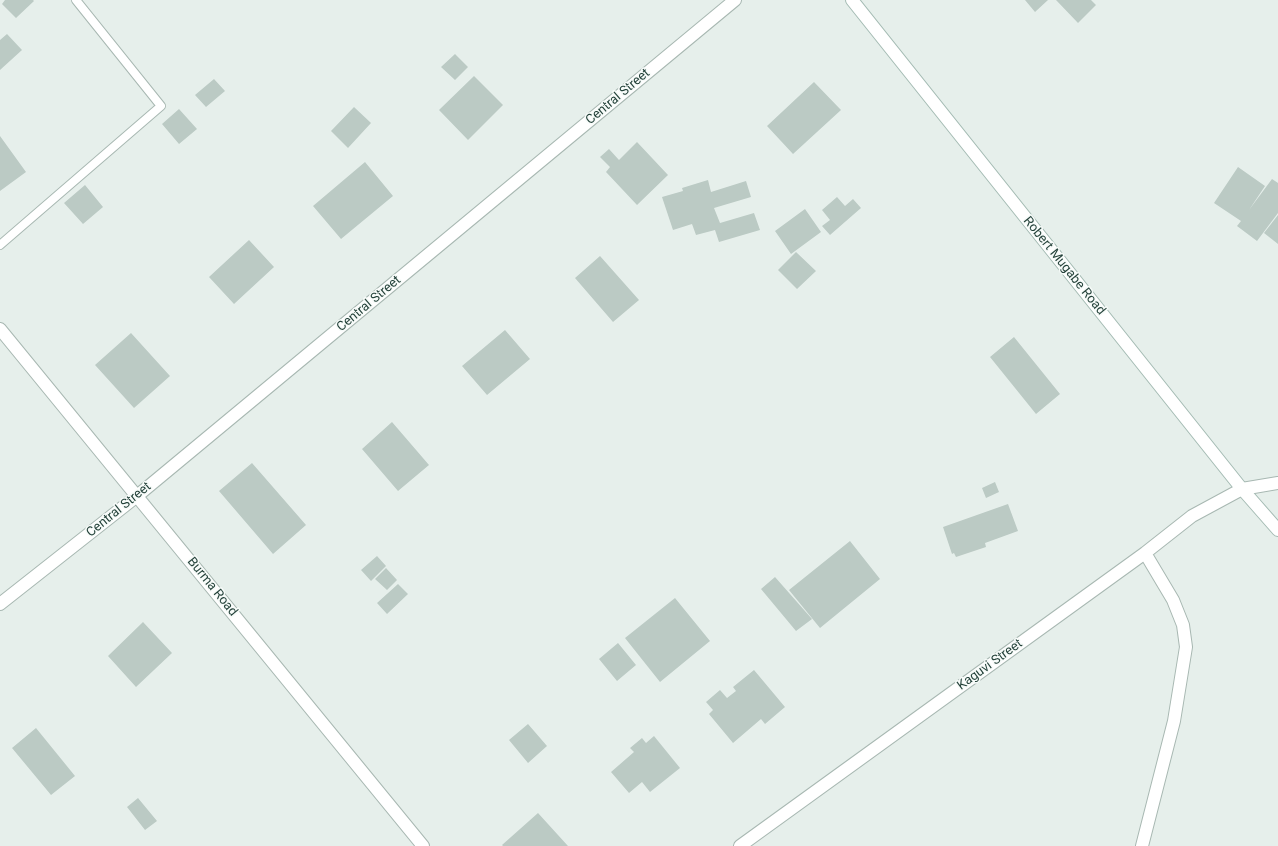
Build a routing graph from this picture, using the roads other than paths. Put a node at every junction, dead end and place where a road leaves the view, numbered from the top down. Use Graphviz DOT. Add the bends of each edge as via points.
graph roads {
  1 [pos="76,0"];
  2 [pos="735,0"];
  3 [pos="852,0"];
  4 [pos="0,245"];
  5 [pos="0,329"];
  6 [pos="1278,484"];
  7 [pos="1242,489"];
  8 [pos="137,496"];
  9 [pos="1278,530"];
  10 [pos="1145,553"];
  11 [pos="0,604"];
  12 [pos="423,846"];
  13 [pos="740,846"];
  14 [pos="1142,846"];
  1 -- 4 [label="lane" via="162,106"];
  2 -- 8 [label="street, Central Street"];
  3 -- 7 [label="street, Robert Mugabe Road"];
  5 -- 8 [label="street, Burma Road"];
  6 -- 7 [label="street"];
  7 -- 9 [label="street, Robert Mugabe Road"];
  7 -- 10 [label="street, Kaguvi Street" via="1192,516"];
  8 -- 11 [label="street, Central Street"];
  8 -- 12 [label="street, Burma Road"];
  10 -- 13 [label="street, Kaguvi Street"];
  10 -- 14 [label="street" via="1176,606 1184,625 1186,647 1174,721"];
}
